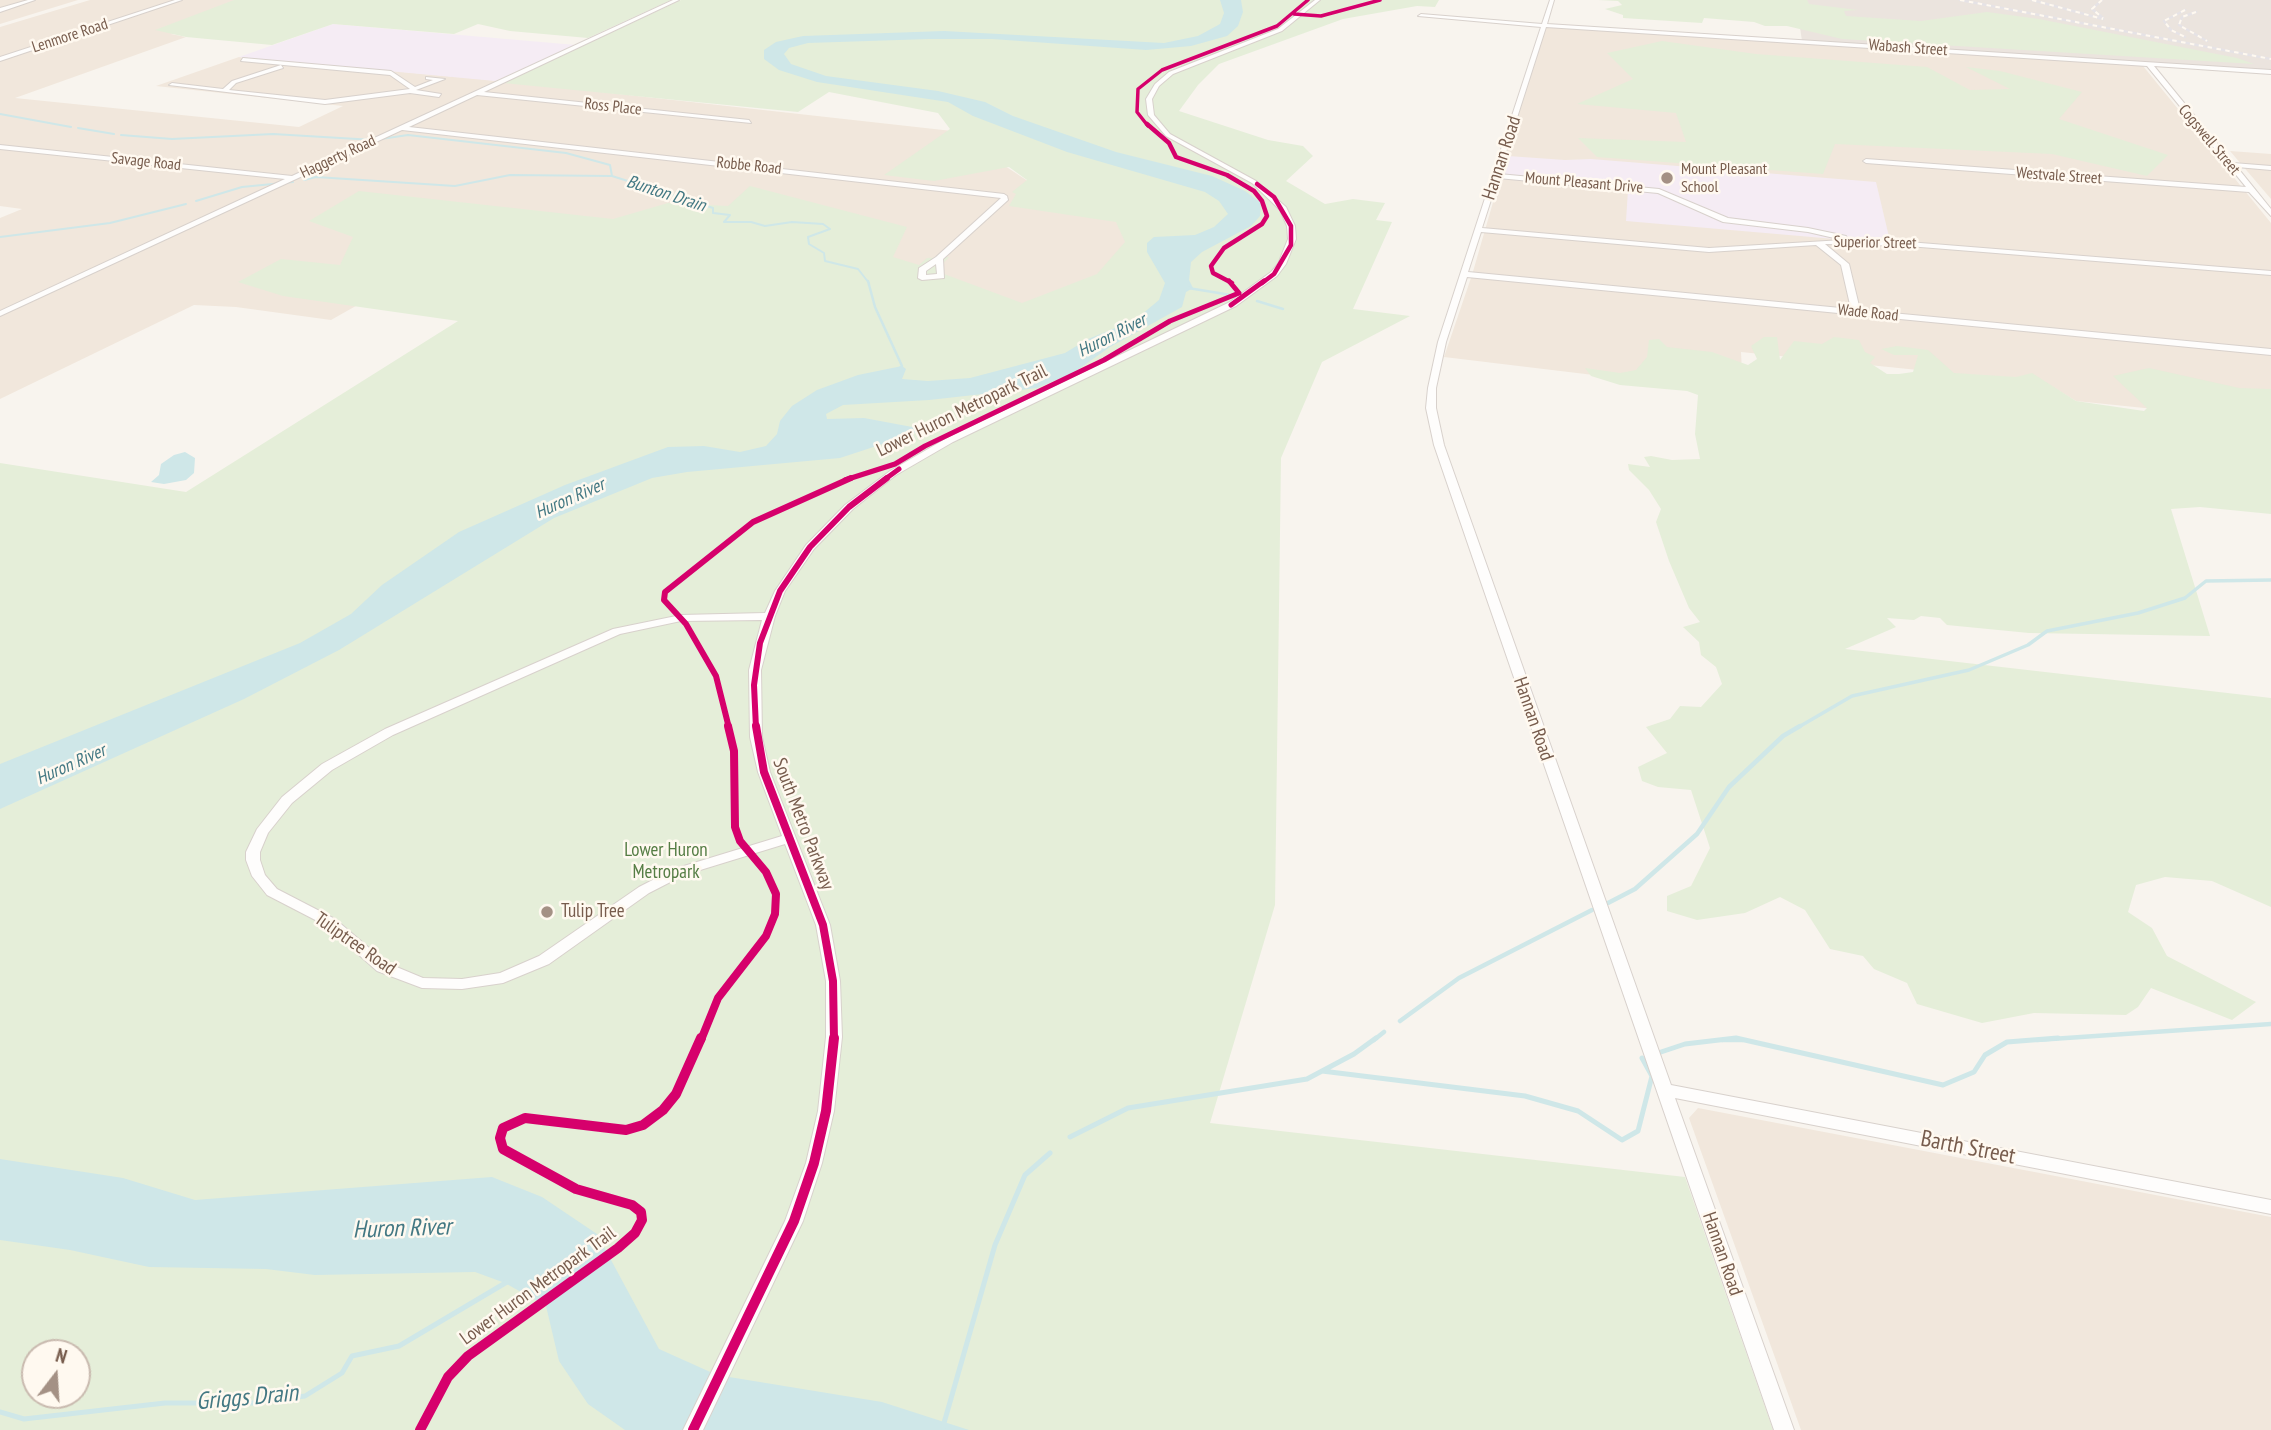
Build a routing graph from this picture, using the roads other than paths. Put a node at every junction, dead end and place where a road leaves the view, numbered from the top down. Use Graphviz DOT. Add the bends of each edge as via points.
graph roads {
  1 [pos="33,0"];
  2 [pos="180,0"];
  3 [pos="677,0"];
  4 [pos="1318,0"];
  5 [pos="1552,0"];
  6 [pos="0,10"];
  7 [pos="1420,16"];
  8 [pos="1544,25"];
  9 [pos="0,59"];
  10 [pos="243,60"];
  11 [pos="2149,64"];
  12 [pos="293,65"];
  13 [pos="2271,72"];
  14 [pos="428,78"];
  15 [pos="172,85"];
  16 [pos="225,90"];
  17 [pos="407,92"];
  18 [pos="477,93"];
  19 [pos="466,98"];
  20 [pos="388,103"];
  21 [pos="750,122"];
  22 [pos="402,128"];
  23 [pos="0,147"];
  24 [pos="1866,161"];
  25 [pos="2230,165"];
  26 [pos="2271,168"];
  27 [pos="1496,173"];
  28 [pos="292,178"];
  29 [pos="2252,190"];
  30 [pos="2271,214"];
  31 [pos="1479,230"];
  32 [pos="1853,241"];
  33 [pos="1818,243"];
  34 [pos="939,259"];
  35 [pos="2271,273"];
  36 [pos="1465,274"];
  37 [pos="1856,312"];
  38 [pos="0,314"];
  39 [pos="2271,352"];
  40 [pos="769,616"];
  41 [pos="789,838"];
  42 [pos="1665,1090"];
  43 [pos="2271,1207"];
  44 [pos="735,1346"];
  45 [pos="693,1430"];
  46 [pos="1784,1430"];
  1 -- 6 [label="street"];
  2 -- 9 [label="street, Lenmore Road"];
  3 -- 18 [label="street, Haggerty Road"];
  4 -- 40 [label="street, South Metro Parkway" via="1280,30 1171,73 1149,99 1151,115 1168,135 1249,178 1279,203 1289,220 1292,239 1274,274 1221,311 960,435 893,473 849,507 810,547"];
  5 -- 8 [label="street, Hannan Road"];
  7 -- 8 [label="street, Wabash Street"];
  8 -- 11 [label="street, Wabash Street"];
  8 -- 27 [label="street, Hannan Road"];
  10 -- 12 [label="street"];
  11 -- 13 [label="street, Wabash Street"];
  11 -- 25 [label="street, Cogswell Street"];
  12 -- 16 [label="street" via="250,76"];
  12 -- 17 [label="street" via="394,74"];
  14 -- 17 [label="street" via="442,79"];
  15 -- 16 [label="street"];
  16 -- 17 [label="street" via="325,102"];
  17 -- 19 [label="street"];
  17 -- 20 [label="street"];
  18 -- 19 [label="street, Haggerty Road"];
  18 -- 21 [label="street, Ross Place"];
  19 -- 22 [label="street, Haggerty Road"];
  22 -- 28 [label="street, Haggerty Road"];
  22 -- 34 [label="street, Robbe Road" via="1004,196"];
  23 -- 28 [label="street, Savage Road"];
  24 -- 29 [label="street, Westvale Street"];
  25 -- 26 [label="street"];
  25 -- 29 [label="street, Cogswell Street"];
  27 -- 31 [label="street, Hannan Road"];
  27 -- 32 [label="street, Mount Pleasant Drive" via="1659,191 1727,220"];
  28 -- 38 [label="street, Haggerty Road"];
  29 -- 30 [label="street, Cogswell Street"];
  31 -- 33 [label="street, Superior Street" via="1709,250"];
  31 -- 36 [label="street, Hannan Road"];
  32 -- 33 [label="street, Superior Street"];
  32 -- 35 [label="street, Superior Street"];
  33 -- 37 [label="street" via="1845,264"];
  36 -- 37 [label="street, Wade Road"];
  36 -- 42 [label="street, Hannan Road" via="1432,388 1437,437"];
  37 -- 39 [label="street, Wade Road"];
  40 -- 41 [label="street, South Metro Parkway" via="755,670 754,714 764,772"];
  40 -- 41 [label="street, Tuliptree Road" via="681,618 617,631 389,732 327,767 287,800 262,832 253,860 272,892 330,922 382,967 422,983 462,984 503,978 544,960 644,890 679,872"];
  41 -- 44 [label="street, South Metro Parkway" via="815,900 829,951 834,1037 826,1111 814,1163 794,1221"];
  42 -- 43 [label="street, Barth Street"];
  42 -- 46 [label="street, Hannan Road"];
  44 -- 45 [label="street"];
}
